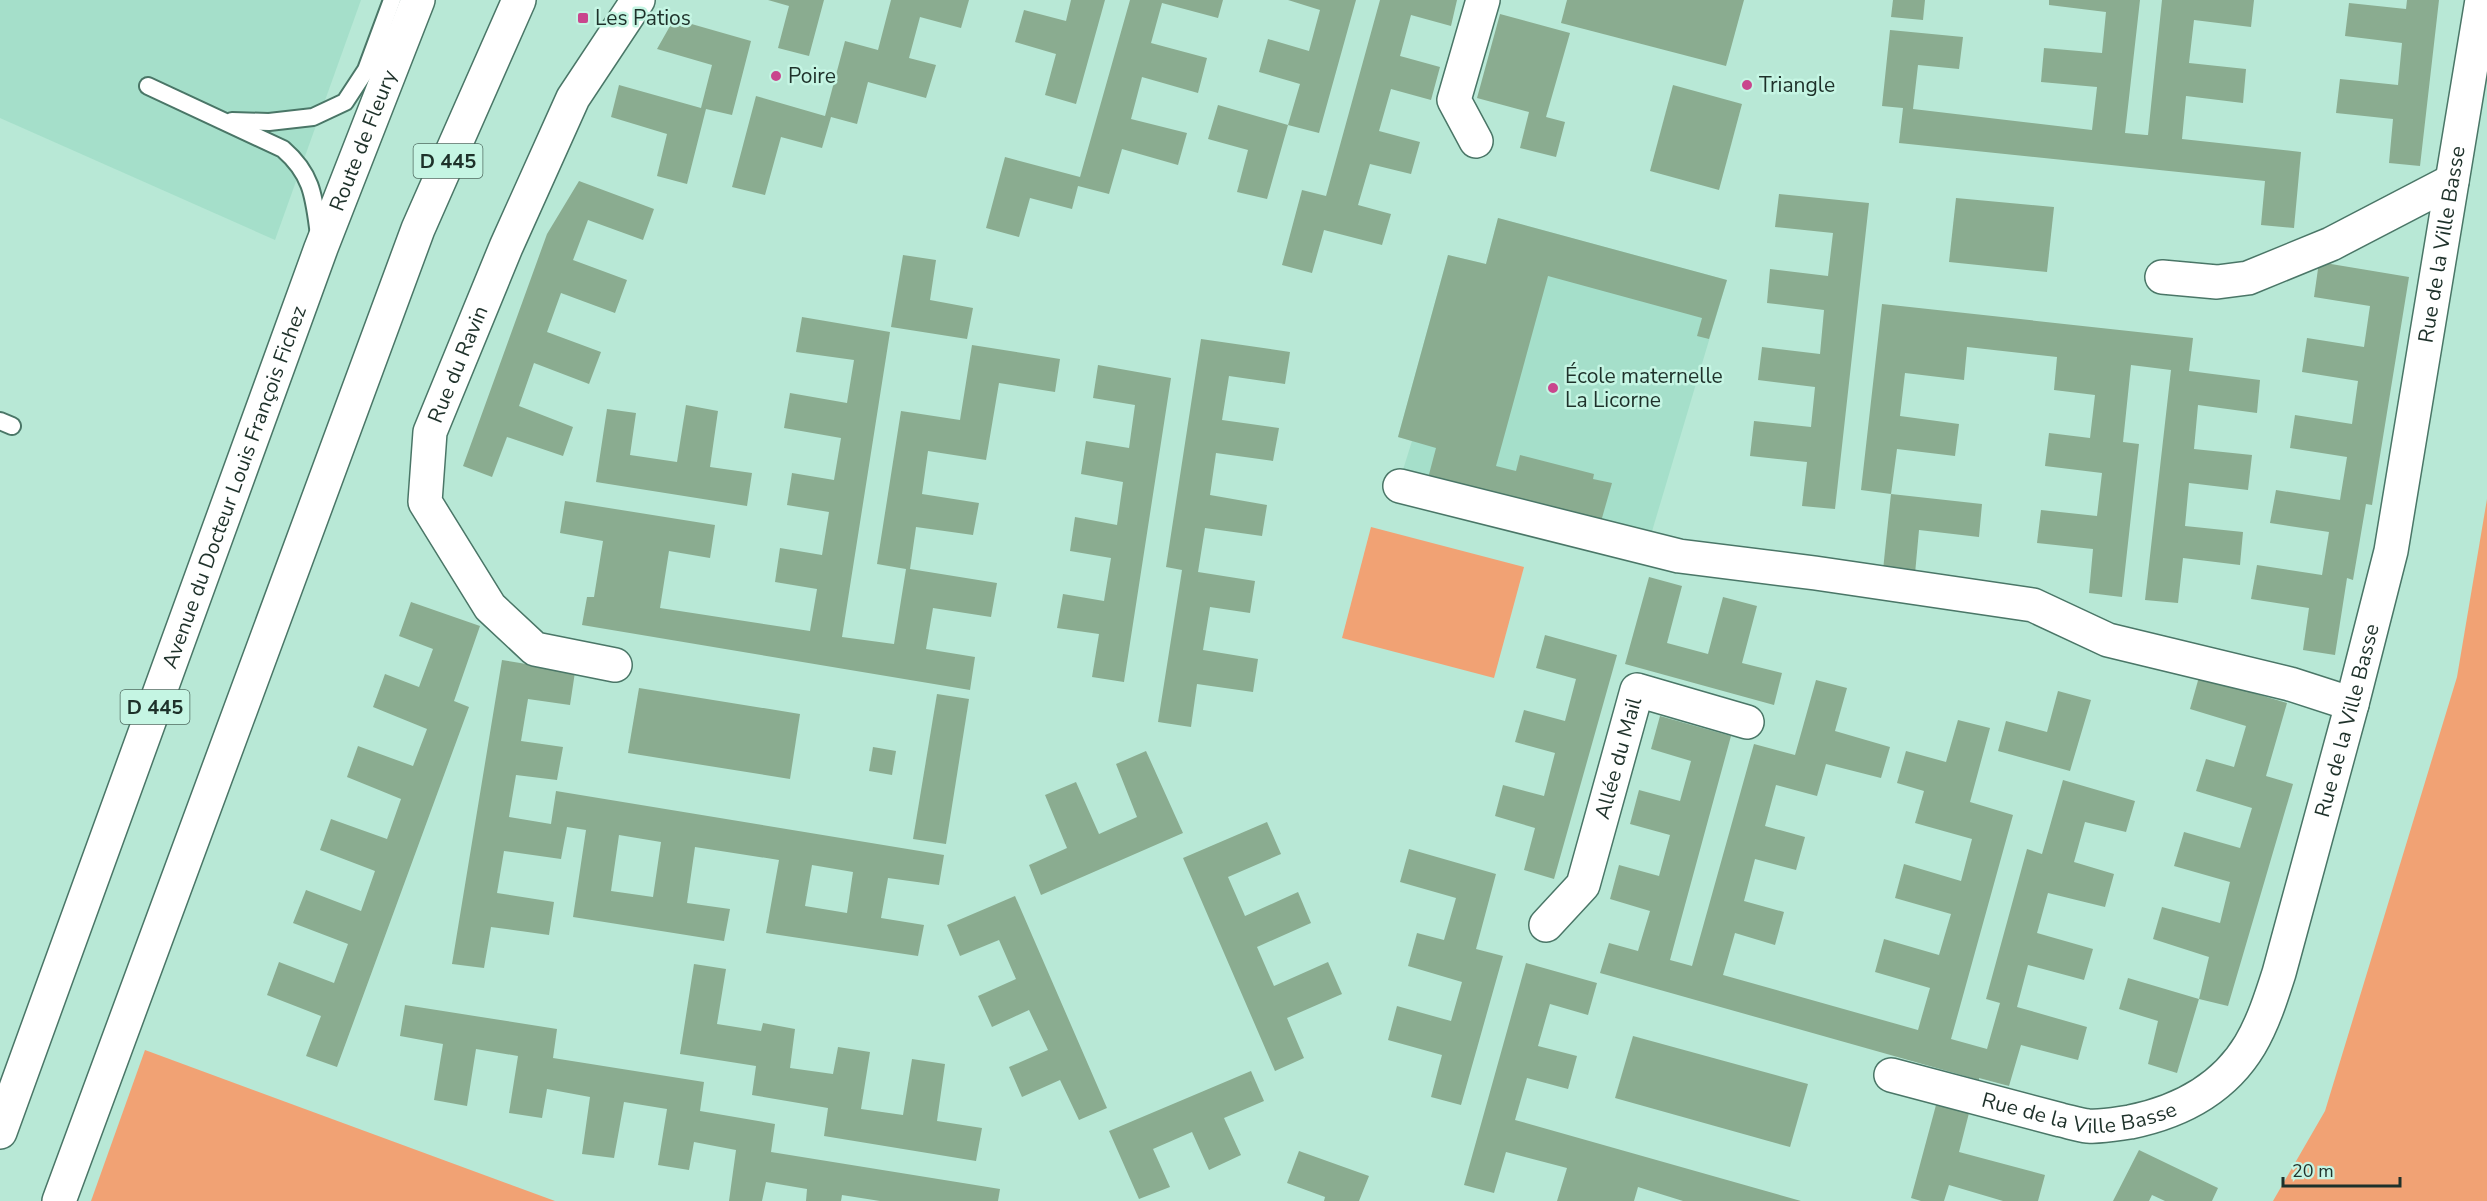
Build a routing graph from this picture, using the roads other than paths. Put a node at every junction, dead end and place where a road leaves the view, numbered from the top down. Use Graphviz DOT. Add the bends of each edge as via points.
graph roads {
  1 [pos="392,0"];
  2 [pos="418,0"];
  3 [pos="519,0"];
  4 [pos="638,0"];
  5 [pos="1483,0"];
  6 [pos="2482,0"];
  7 [pos="148,86"];
  8 [pos="222,120"];
  9 [pos="1476,141"];
  10 [pos="2452,181"];
  11 [pos="321,248"];
  12 [pos="2162,277"];
  13 [pos="309,282"];
  14 [pos="1400,486"];
  15 [pos="615,664"];
  16 [pos="2352,704"];
  17 [pos="1747,722"];
  18 [pos="1546,925"];
  19 [pos="1891,1075"];
  20 [pos="0,1132"];
  21 [pos="59,1201"];
  1 -- 8 [label="lane" via="366,70 345,102 313,117 269,122"];
  2 -- 11 [label="street, Route de Fleury / D 445"];
  3 -- 21 [label="street, D 445" via="418,229"];
  4 -- 15 [label="street, Rue du Ravin" via="573,98 506,247 430,432 425,502 490,607 535,649"];
  5 -- 9 [label="street" via="1454,100"];
  6 -- 10 [label="street, Rue de la Ville Basse"];
  7 -- 8 [label="lane"];
  8 -- 11 [label="lane" via="283,149 300,164 314,196"];
  10 -- 12 [label="street" via="2331,244 2248,279 2217,282"];
  10 -- 16 [label="street, Rue de la Ville Basse" via="2391,551"];
  11 -- 13 [label="street, Route de Fleury / D 445"];
  13 -- 20 [label="street, Avenue du Docteur Louis François Fichez / D 445"];
  14 -- 16 [label="street" via="1678,556 2033,605 2108,640 2290,684"];
  16 -- 19 [label="street, Rue de la Ville Basse" via="2266,1013 2249,1046 2208,1091 2180,1108 2146,1119 2089,1126"];
  17 -- 18 [label="street, Allée du Mail" via="1637,690 1583,885"];
}
